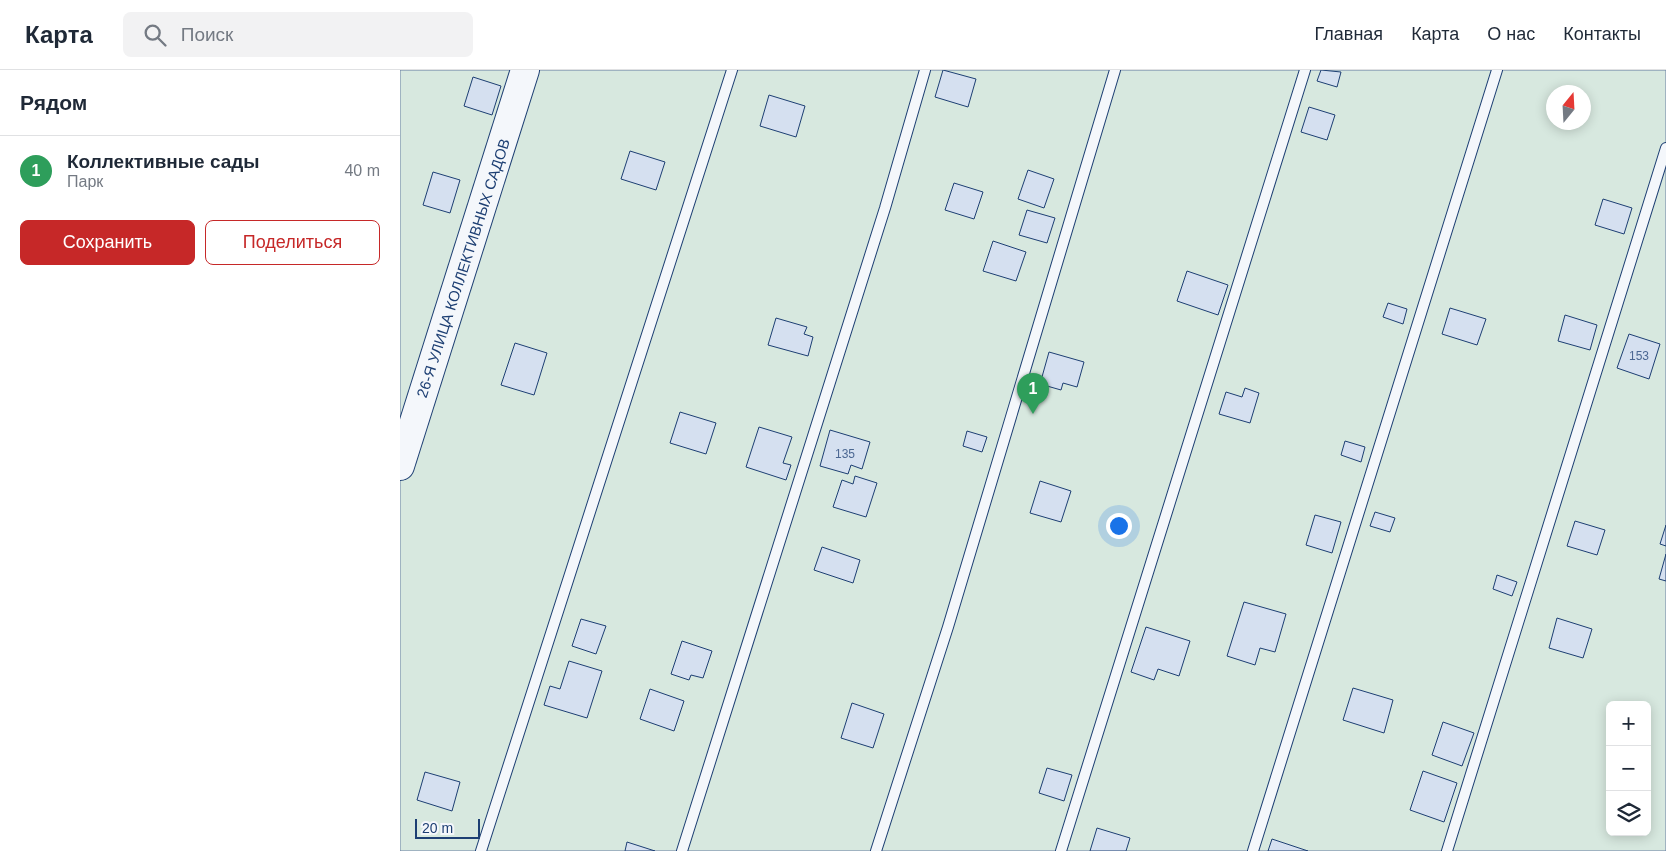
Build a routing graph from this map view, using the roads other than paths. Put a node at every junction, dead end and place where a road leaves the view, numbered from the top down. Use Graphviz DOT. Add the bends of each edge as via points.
graph roads {
  1 [pos="525,70"];
  2 [pos="732,70"];
  3 [pos="926,70"];
  4 [pos="1115,70"];
  5 [pos="1305,70"];
  6 [pos="1496,70"];
  7 [pos="1666,148"];
  8 [pos="400,466"];
  9 [pos="481,851"];
  10 [pos="682,851"];
  11 [pos="876,851"];
  12 [pos="1061,851"];
  13 [pos="1253,851"];
  14 [pos="1447,851"];
  1 -- 8 [label="main road, 26-Я УЛИЦА КОЛЛЕКТИВНЫХ САДОВ"];
  2 -- 9 [label="lane"];
  3 -- 10 [label="lane"];
  4 -- 11 [label="lane" via="948,627"];
  5 -- 12 [label="lane"];
  6 -- 13 [label="lane"];
  7 -- 14 [label="lane"];
}
